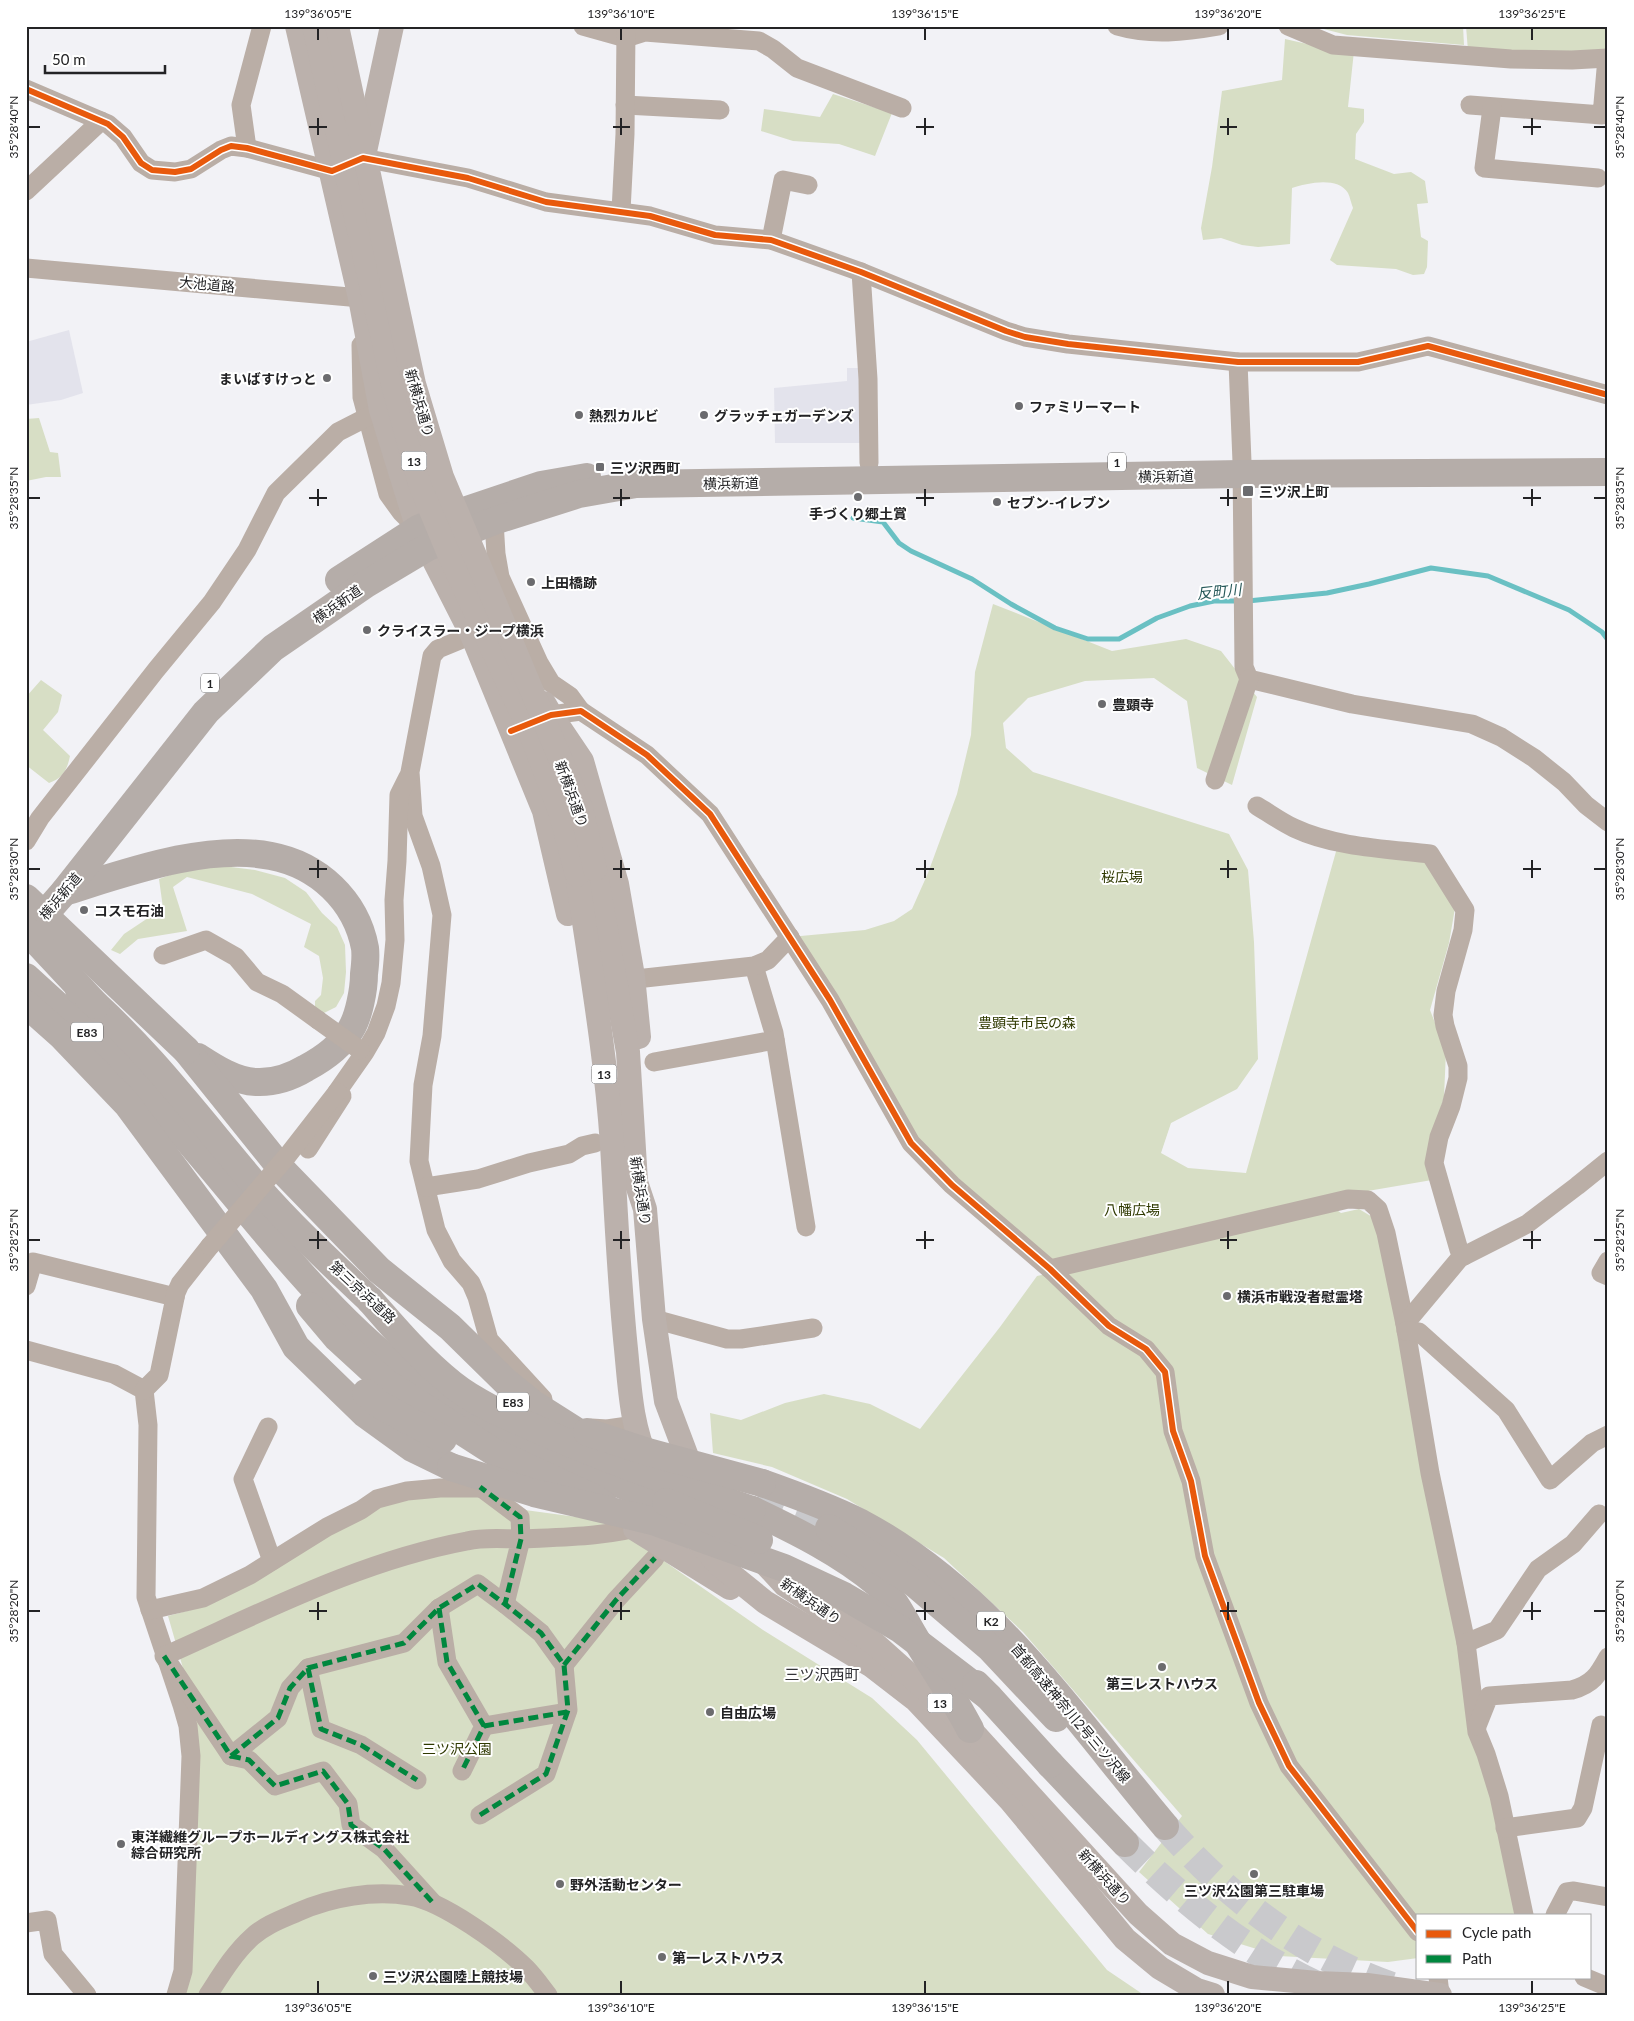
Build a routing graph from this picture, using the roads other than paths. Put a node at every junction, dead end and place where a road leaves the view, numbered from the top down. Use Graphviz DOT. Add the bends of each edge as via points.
graph roads {
  1 [pos="262,26"];
  2 [pos="297,26"];
  3 [pos="314,26"];
  4 [pos="337,26"];
  5 [pos="392,26"];
  6 [pos="583,26"];
  7 [pos="1117,26"];
  8 [pos="1219,26"];
  9 [pos="1288,26"];
  10 [pos="627,32"];
  11 [pos="1607,58"];
  12 [pos="26,89"];
  13 [pos="1470,105"];
  14 [pos="625,106"];
  15 [pos="902,108"];
  16 [pos="1492,108"];
  17 [pos="720,110"];
  18 [pos="101,121"];
  19 [pos="247,148"];
  20 [pos="364,158"];
  21 [pos="332,171"];
  22 [pos="1598,178"];
  23 [pos="808,184"];
  24 [pos="26,191"];
  25 [pos="621,211"];
  26 [pos="771,240"];
  27 [pos="26,268"];
  28 [pos="861,272"];
  29 [pos="360,298"];
  30 [pos="388,301"];
  31 [pos="1238,362"];
  32 [pos="406,385"];
  33 [pos="1608,395"];
  34 [pos="374,414"];
  35 [pos="1608,459"];
  36 [pos="869,464"];
  37 [pos="1242,468"];
  38 [pos="1608,472"];
  39 [pos="494,522"];
  40 [pos="453,525"];
  41 [pos="423,538"];
  42 [pos="472,635"];
  43 [pos="1249,679"];
  44 [pos="581,711"];
  45 [pos="551,715"];
  46 [pos="512,732"];
  47 [pos="410,772"];
  48 [pos="1215,780"];
  49 [pos="1257,806"];
  50 [pos="1608,822"];
  51 [pos="26,841"];
  52 [pos="586,872"];
  53 [pos="64,892"];
  54 [pos="26,898"];
  55 [pos="26,911"];
  56 [pos="26,930"];
  57 [pos="26,936"];
  58 [pos="790,937"];
  59 [pos="26,946"];
  60 [pos="163,955"];
  61 [pos="754,966"];
  62 [pos="26,977"];
  63 [pos="645,978"];
  64 [pos="26,1004"];
  65 [pos="96,1005"];
  66 [pos="775,1040"];
  67 [pos="186,1050"];
  68 [pos="362,1052"];
  69 [pos="654,1062"];
  70 [pos="342,1085"];
  71 [pos="145,1090"];
  72 [pos="595,1143"];
  73 [pos="308,1149"];
  74 [pos="1608,1161"];
  75 [pos="226,1186"];
  76 [pos="426,1187"];
  77 [pos="645,1210"];
  78 [pos="806,1227"];
  79 [pos="1464,1256"];
  80 [pos="1608,1261"];
  81 [pos="1050,1268"];
  82 [pos="618,1274"];
  83 [pos="1608,1276"];
  84 [pos="26,1286"];
  85 [pos="264,1289"];
  86 [pos="175,1297"];
  87 [pos="370,1300"];
  88 [pos="654,1319"];
  89 [pos="813,1328"];
  90 [pos="1405,1328"];
  91 [pos="26,1350"];
  92 [pos="144,1390"];
  93 [pos="634,1424"];
  94 [pos="268,1427"];
  95 [pos="571,1428"];
  96 [pos="1608,1435"];
  97 [pos="494,1452"];
  98 [pos="680,1460"];
  99 [pos="480,1487"];
  100 [pos="667,1499"];
  101 [pos="711,1499"];
  102 [pos="1599,1514"];
  103 [pos="829,1528"];
  104 [pos="634,1529"];
  105 [pos="521,1539"];
  106 [pos="656,1558"];
  107 [pos="272,1561"];
  108 [pos="505,1604"];
  109 [pos="768,1604"];
  110 [pos="439,1608"];
  111 [pos="150,1610"];
  112 [pos="1466,1643"];
  113 [pos="164,1656"];
  114 [pos="1608,1657"];
  115 [pos="564,1665"];
  116 [pos="308,1668"];
  117 [pos="990,1696"];
  118 [pos="567,1712"];
  119 [pos="1600,1725"];
  120 [pos="484,1726"];
  121 [pos="1476,1727"];
  122 [pos="970,1729"];
  123 [pos="231,1756"];
  124 [pos="462,1771"];
  125 [pos="417,1780"];
  126 [pos="480,1815"];
  127 [pos="1505,1828"];
  128 [pos="1125,1843"];
  129 [pos="1608,1897"];
  130 [pos="434,1904"];
  131 [pos="1524,1914"];
  132 [pos="1556,1914"];
  133 [pos="26,1923"];
  134 [pos="1416,1929"];
  135 [pos="1438,1978"];
  136 [pos="1586,1978"];
  137 [pos="1608,1987"];
  138 [pos="87,1995"];
  139 [pos="176,1995"];
  140 [pos="208,1995"];
  141 [pos="548,1995"];
  142 [pos="1213,1995"];
  143 [pos="1440,1995"];
  1 -- 19 [label="street" via="241,105"];
  2 -- 21 [label="main road"];
  3 -- 52 [label="main road, 新横浜通り / 13, bridge" via="393,385 420,484 530,732"];
  4 -- 52 [label="main road, 新横浜通り / 13, bridge" via="414,384 442,477 581,808"];
  5 -- 20 [label="main road"];
  6 -- 10 [label="street"];
  7 -- 8 [label="street" via="1137,32 1164,33"];
  9 -- 11 [label="street" via="1334,44 1511,59"];
  10 -- 14 [label="street"];
  10 -- 15 [label="street" via="759,41 797,68"];
  11 -- 16 [label="street" via="1602,115"];
  12 -- 18 [label="street"];
  13 -- 16 [label="street"];
  14 -- 17 [label="street"];
  14 -- 25 [label="street"];
  16 -- 22 [label="street" via="1484,168"];
  18 -- 19 [label="street" via="123,137 142,164 152,170 175,172 191,169 221,150 232,146"];
  18 -- 24 [label="street"];
  19 -- 21 [label="street"];
  20 -- 21 [label="street"];
  20 -- 25 [label="street" via="468,178 546,202"];
  20 -- 30 [label="main road"];
  21 -- 29 [label="main road"];
  23 -- 26 [label="street" via="783,180"];
  25 -- 26 [label="street" via="715,235"];
  26 -- 28 [label="street"];
  27 -- 29 [label="street, 大池道路"];
  28 -- 31 [label="street" via="1025,337"];
  28 -- 36 [label="street" via="868,378"];
  29 -- 30 [label="street, 大池道路"];
  29 -- 34 [label="main road"];
  30 -- 32 [label="main road"];
  31 -- 33 [label="street" via="1358,362 1428,346"];
  31 -- 37 [label="street"];
  32 -- 34 [label="street"];
  32 -- 40 [label="main road" via="429,464"];
  34 -- 41 [label="main road"];
  34 -- 51 [label="street" via="338,432 276,493 247,550 212,602 40,818"];
  35 -- 37 [label="highway, 横浜新道 / 1"];
  36 -- 37 [label="highway, 横浜新道 / 1"];
  36 -- 40 [label="highway, 横浜新道 / 1" via="689,466 626,471 541,485"];
  37 -- 38 [label="highway, 横浜新道 / 1"];
  37 -- 39 [label="highway, 横浜新道 / 1" via="636,484 579,494"];
  37 -- 43 [label="street" via="1244,666"];
  39 -- 40 [label="highway, 横浜新道 / 1"];
  39 -- 44 [label="street" via="500,577 515,610 551,683 570,696"];
  40 -- 41 [label="highway, 横浜新道 / 1"];
  40 -- 45 [label="main road"];
  41 -- 42 [label="main road"];
  41 -- 53 [label="highway, 横浜新道 / 1" via="366,584 281,643 206,712"];
  41 -- 55 [label="highway, 横浜新道 / 1" via="351,571 252,642 195,698"];
  42 -- 46 [label="main road"];
  42 -- 47 [label="street" via="438,649 432,656"];
  43 -- 48 [label="street"];
  43 -- 50 [label="street" via="1352,704 1472,724 1501,737 1534,758"];
  44 -- 45 [label="street"];
  44 -- 58 [label="street" via="647,755 710,814"];
  45 -- 46 [label="street"];
  45 -- 77 [label="main road" via="582,761 617,884 635,995 652,1185"];
  46 -- 72 [label="main road" via="544,810 564,894 580,981"];
  47 -- 68 [label="street" via="399,795 392,983 376,1033"];
  47 -- 76 [label="street" via="413,816 431,866 442,915 432,1036 423,1085 420,1161"];
  49 -- 79 [label="street" via="1294,828 1319,836 1349,844 1430,854 1465,910 1443,1015 1458,1066 1458,1078 1434,1163 1459,1250"];
  52 -- 77 [label="main road, 新横浜通り / 13" via="628,1052 636,1182"];
  52 -- 82 [label="main road, 新横浜通り / 13" via="611,1134"];
  53 -- 57 [label="highway, 横浜新道 / 1"];
  53 -- 67 [label="highway" via="137,869 239,853 291,861 315,873 340,893 355,916 365,948 364,990 352,1028 324,1058 288,1079 256,1082 223,1073"];
  54 -- 67 [label="highway, bridge"];
  56 -- 65 [label="highway, bridge"];
  58 -- 61 [label="street" via="768,960"];
  58 -- 81 [label="street" via="830,1000 911,1144 952,1185"];
  59 -- 65 [label="highway, 第三京浜道路 / E83, bridge"];
  60 -- 68 [label="street, bridge" via="206,940 236,957 257,982 282,994"];
  61 -- 63 [label="street"];
  61 -- 66 [label="street"];
  62 -- 71 [label="highway, 第三京浜道路 / E83"];
  64 -- 71 [label="highway" via="62,1036"];
  65 -- 71 [label="highway, 第三京浜道路 / E83"];
  66 -- 69 [label="street"];
  66 -- 78 [label="street"];
  67 -- 95 [label="highway" via="284,1172 380,1270 450,1327 506,1382"];
  68 -- 70 [label="street"];
  70 -- 73 [label="street" via="343,1096"];
  70 -- 86 [label="street, bridge" via="180,1284"];
  71 -- 75 [label="highway, 第三京浜道路 / E83"];
  71 -- 85 [label="highway"];
  71 -- 87 [label="highway, 第三京浜道路 / E83" via="259,1189"];
  72 -- 76 [label="street" via="569,1154 478,1179"];
  72 -- 82 [label="main road"];
  74 -- 79 [label="street" via="1527,1224"];
  75 -- 97 [label="highway" via="285,1277 337,1338 385,1382"];
  75 -- 100 [label="highway, 第三京浜道路 / E83" via="320,1294 422,1386 456,1408 542,1453"];
  76 -- 95 [label="street" via="436,1230 452,1261 471,1283 489,1340"];
  77 -- 88 [label="main road, 新横浜通り / 13"];
  79 -- 90 [label="street"];
  80 -- 83 [label="street" via="1601,1272"];
  81 -- 90 [label="street" via="1348,1199 1368,1200 1378,1210 1386,1233"];
  81 -- 134 [label="street" via="1109,1326 1146,1349 1164,1372 1174,1432 1190,1481 1205,1556 1259,1703 1289,1766"];
  82 -- 93 [label="main road, 新横浜通り / 13"];
  84 -- 86 [label="street" via="34,1262"];
  85 -- 97 [label="highway" via="331,1362 382,1406 456,1445"];
  85 -- 117 [label="highway, bridge" via="296,1347 342,1394 412,1448 451,1467 534,1493 653,1521 784,1568 844,1596 900,1629"];
  86 -- 92 [label="street" via="159,1375"];
  87 -- 98 [label="highway, 第三京浜道路 / E83, bridge" via="397,1325 475,1383 599,1437"];
  87 -- 122 [label="highway, bridge" via="425,1361 453,1385 499,1412 578,1448 752,1510 845,1560 880,1586 896,1604"];
  88 -- 89 [label="street" via="741,1339"];
  88 -- 101 [label="main road, 新横浜通り / 13" via="666,1400 697,1483"];
  90 -- 96 [label="street" via="1419,1332 1506,1410 1550,1480 1592,1443"];
  90 -- 112 [label="street" via="1430,1473"];
  91 -- 92 [label="street" via="114,1374"];
  92 -- 111 [label="street" via="148,1424 146,1597"];
  93 -- 95 [label="street"];
  93 -- 100 [label="main road, 新横浜通り / 13" via="640,1446"];
  94 -- 107 [label="street" via="243,1479"];
  95 -- 100 [label="highway"];
  97 -- 104 [label="highway" via="596,1499"];
  98 -- 103 [label="highway, 首都高速神奈川2号三ツ沢線 / K2, bridge" via="762,1483 861,1523 946,1581 1030,1661 1164,1828 989,1647 914,1583"];
  99 -- 104 [label="street" via="543,1492 575,1499"];
  99 -- 105 [label="street" via="520,1517"];
  99 -- 107 [label="street" via="407,1491 377,1499"];
  100 -- 101 [label="highway"];
  100 -- 101 [label="street"];
  100 -- 104 [label="street"];
  100 -- 109 [label="main road, 新横浜通り / 13" via="718,1564"];
  100 -- 117 [label="highway, bridge" via="777,1548 858,1590 896,1615"];
  101 -- 122 [label="main road, 新横浜通り / 13" via="720,1516 785,1585 875,1644"];
  102 -- 112 [label="street" via="1573,1544 1538,1568 1497,1630"];
  104 -- 105 [label="street"];
  104 -- 109 [label="main road" via="746,1598"];
  105 -- 108 [label="street"];
  105 -- 113 [label="street" via="470,1540 402,1556 331,1581"];
  106 -- 115 [label="street" via="616,1600"];
  107 -- 111 [label="street" via="203,1598"];
  108 -- 110 [label="street" via="478,1584"];
  108 -- 115 [label="street" via="541,1633"];
  109 -- 142 [label="main road, 新横浜通り / 13" via="872,1666 916,1700 1011,1801 1125,1939 1160,1968 1197,1990"];
  110 -- 116 [label="street" via="404,1643"];
  110 -- 120 [label="street" via="447,1662"];
  111 -- 113 [label="street"];
  112 -- 121 [label="street"];
  113 -- 123 [label="street"];
  113 -- 139 [label="street" via="186,1719 191,1756 183,1971"];
  114 -- 121 [label="street" via="1596,1678 1583,1687 1489,1696"];
  115 -- 118 [label="street"];
  116 -- 123 [label="street" via="290,1688 278,1718"];
  116 -- 125 [label="street" via="321,1729 361,1745"];
  117 -- 128 [label="highway, bridge"];
  118 -- 120 [label="street"];
  118 -- 126 [label="street" via="546,1774"];
  119 -- 127 [label="street" via="1583,1808 1577,1818"];
  120 -- 124 [label="street"];
  121 -- 127 [label="street" via="1493,1774"];
  122 -- 143 [label="main road, 新横浜通り / 13" via="1138,1914 1172,1944 1208,1963 1252,1977 1367,1985"];
  123 -- 130 [label="street" via="249,1760 275,1786 324,1771 348,1804 351,1825 384,1849"];
  127 -- 131 [label="street"];
  129 -- 132 [label="street" via="1574,1890 1567,1892"];
  130 -- 140 [label="street" via="411,1896 372,1894 308,1908 262,1928 251,1937"];
  130 -- 141 [label="street" via="500,1947 526,1968"];
  133 -- 138 [label="street" via="47,1920 53,1954"];
  135 -- 143 [label="street"];
  136 -- 137 [label="street"];
}
